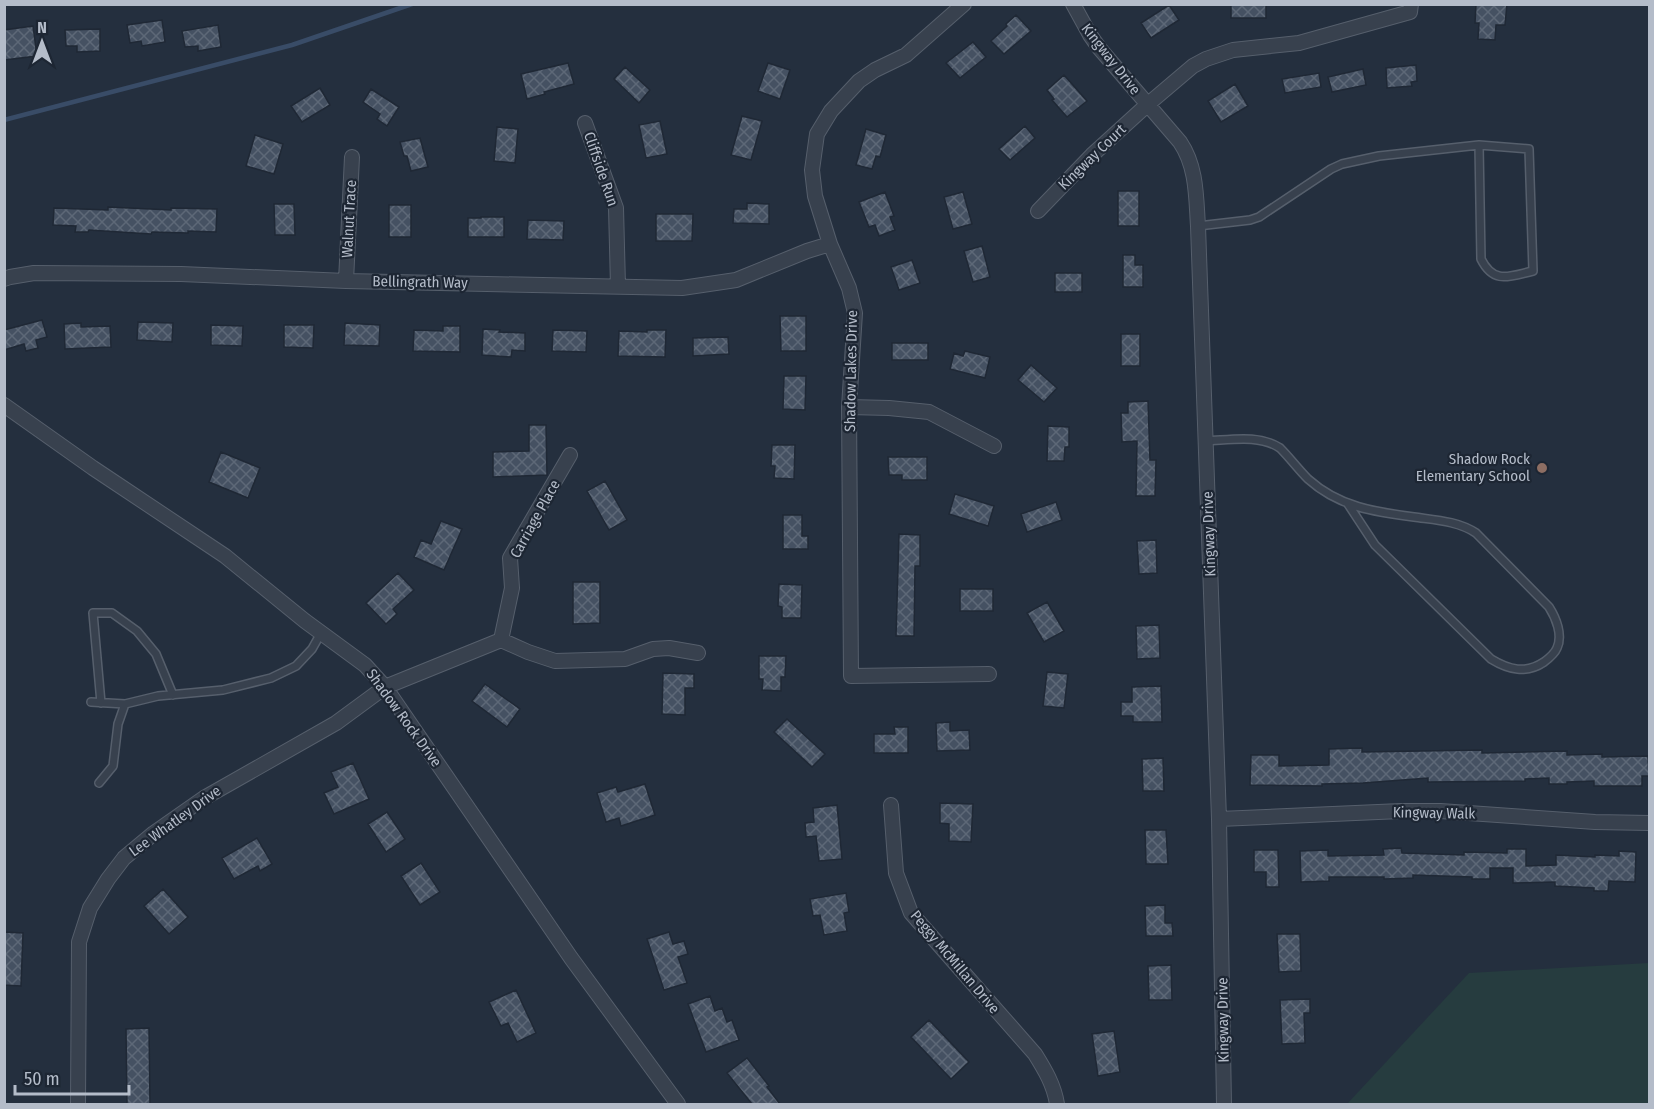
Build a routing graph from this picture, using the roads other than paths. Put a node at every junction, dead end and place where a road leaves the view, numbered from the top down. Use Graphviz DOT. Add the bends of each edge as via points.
graph roads {
  1 [pos="964,4"];
  2 [pos="1073,4"];
  3 [pos="1411,4"];
  4 [pos="1147,105"];
  5 [pos="585,123"];
  6 [pos="1479,145"];
  7 [pos="352,157"];
  8 [pos="1038,211"];
  9 [pos="1198,226"];
  10 [pos="830,244"];
  11 [pos="4,279"];
  12 [pos="346,281"];
  13 [pos="618,286"];
  14 [pos="4,405"];
  15 [pos="849,407"];
  16 [pos="1206,441"];
  17 [pos="994,446"];
  18 [pos="570,455"];
  19 [pos="1348,504"];
  20 [pos="321,633"];
  21 [pos="501,640"];
  22 [pos="698,652"];
  23 [pos="988,674"];
  24 [pos="385,687"];
  25 [pos="173,695"];
  26 [pos="92,702"];
  27 [pos="101,703"];
  28 [pos="125,704"];
  29 [pos="99,783"];
  30 [pos="891,805"];
  31 [pos="1219,819"];
  32 [pos="1650,823"];
  33 [pos="78,1104"];
  34 [pos="678,1104"];
  35 [pos="1057,1104"];
  36 [pos="1224,1104"];
  1 -- 10 [label="street, Shadow Lakes Drive" via="906,55 859,81 831,111 817,134 812,170 815,196"];
  2 -- 4 [label="street, Kingway Drive" via="1100,49"];
  3 -- 4 [label="street, Kingway Court" via="1410,12 1315,39 1233,50 1206,59"];
  4 -- 8 [label="street, Kingway Court"];
  4 -- 9 [label="street, Kingway Drive" via="1180,142 1191,162"];
  5 -- 13 [label="street, Cliffside Run" via="616,208"];
  6 -- 6 [label="lane" via="1529,149 1533,270 1506,278 1495,275 1481,259"];
  6 -- 9 [label="lane" via="1342,164 1259,217"];
  7 -- 12 [label="street, Walnut Trace"];
  9 -- 16 [label="street, Kingway Drive"];
  10 -- 13 [label="street, Bellingrath Way" via="736,280 682,288"];
  10 -- 15 [label="street, Shadow Lakes Drive" via="855,313"];
  11 -- 12 [label="street, Bellingrath Way" via="34,273 170,273"];
  12 -- 13 [label="street, Bellingrath Way"];
  14 -- 20 [label="street, Shadow Rock Drive" via="225,556"];
  15 -- 17 [label="street" via="929,412"];
  15 -- 23 [label="street, Shadow Lakes Drive" via="851,676"];
  16 -- 19 [label="lane" via="1254,440 1273,444 1314,484"];
  16 -- 31 [label="street, Kingway Drive"];
  18 -- 21 [label="street, Carriage Place" via="510,558 512,588"];
  19 -- 19 [label="lane" via="1374,545 1491,659 1509,669 1527,670 1547,660 1557,649 1558,627 1549,607 1476,533 1460,525"];
  20 -- 24 [label="street, Shadow Rock Drive" via="365,665"];
  20 -- 25 [label="lane" via="296,666 271,678 223,690"];
  21 -- 22 [label="street" via="555,661 625,659 653,649"];
  21 -- 24 [label="street"];
  24 -- 33 [label="street, Lee Whatley Drive" via="336,723 204,798 124,858 108,879 90,908 79,942"];
  24 -- 34 [label="street, Shadow Rock Drive"];
  25 -- 27 [label="lane" via="156,654 137,631 112,613 93,613"];
  25 -- 28 [label="lane"];
  26 -- 27 [label="lane"];
  27 -- 28 [label="lane"];
  28 -- 29 [label="lane" via="118,724 113,766"];
  30 -- 35 [label="street, Peggy McMillan Drive" via="896,873 911,914 1035,1054 1055,1091"];
  31 -- 32 [label="street, Kingway Walk" via="1440,811"];
  31 -- 36 [label="street, Kingway Drive"];
}
